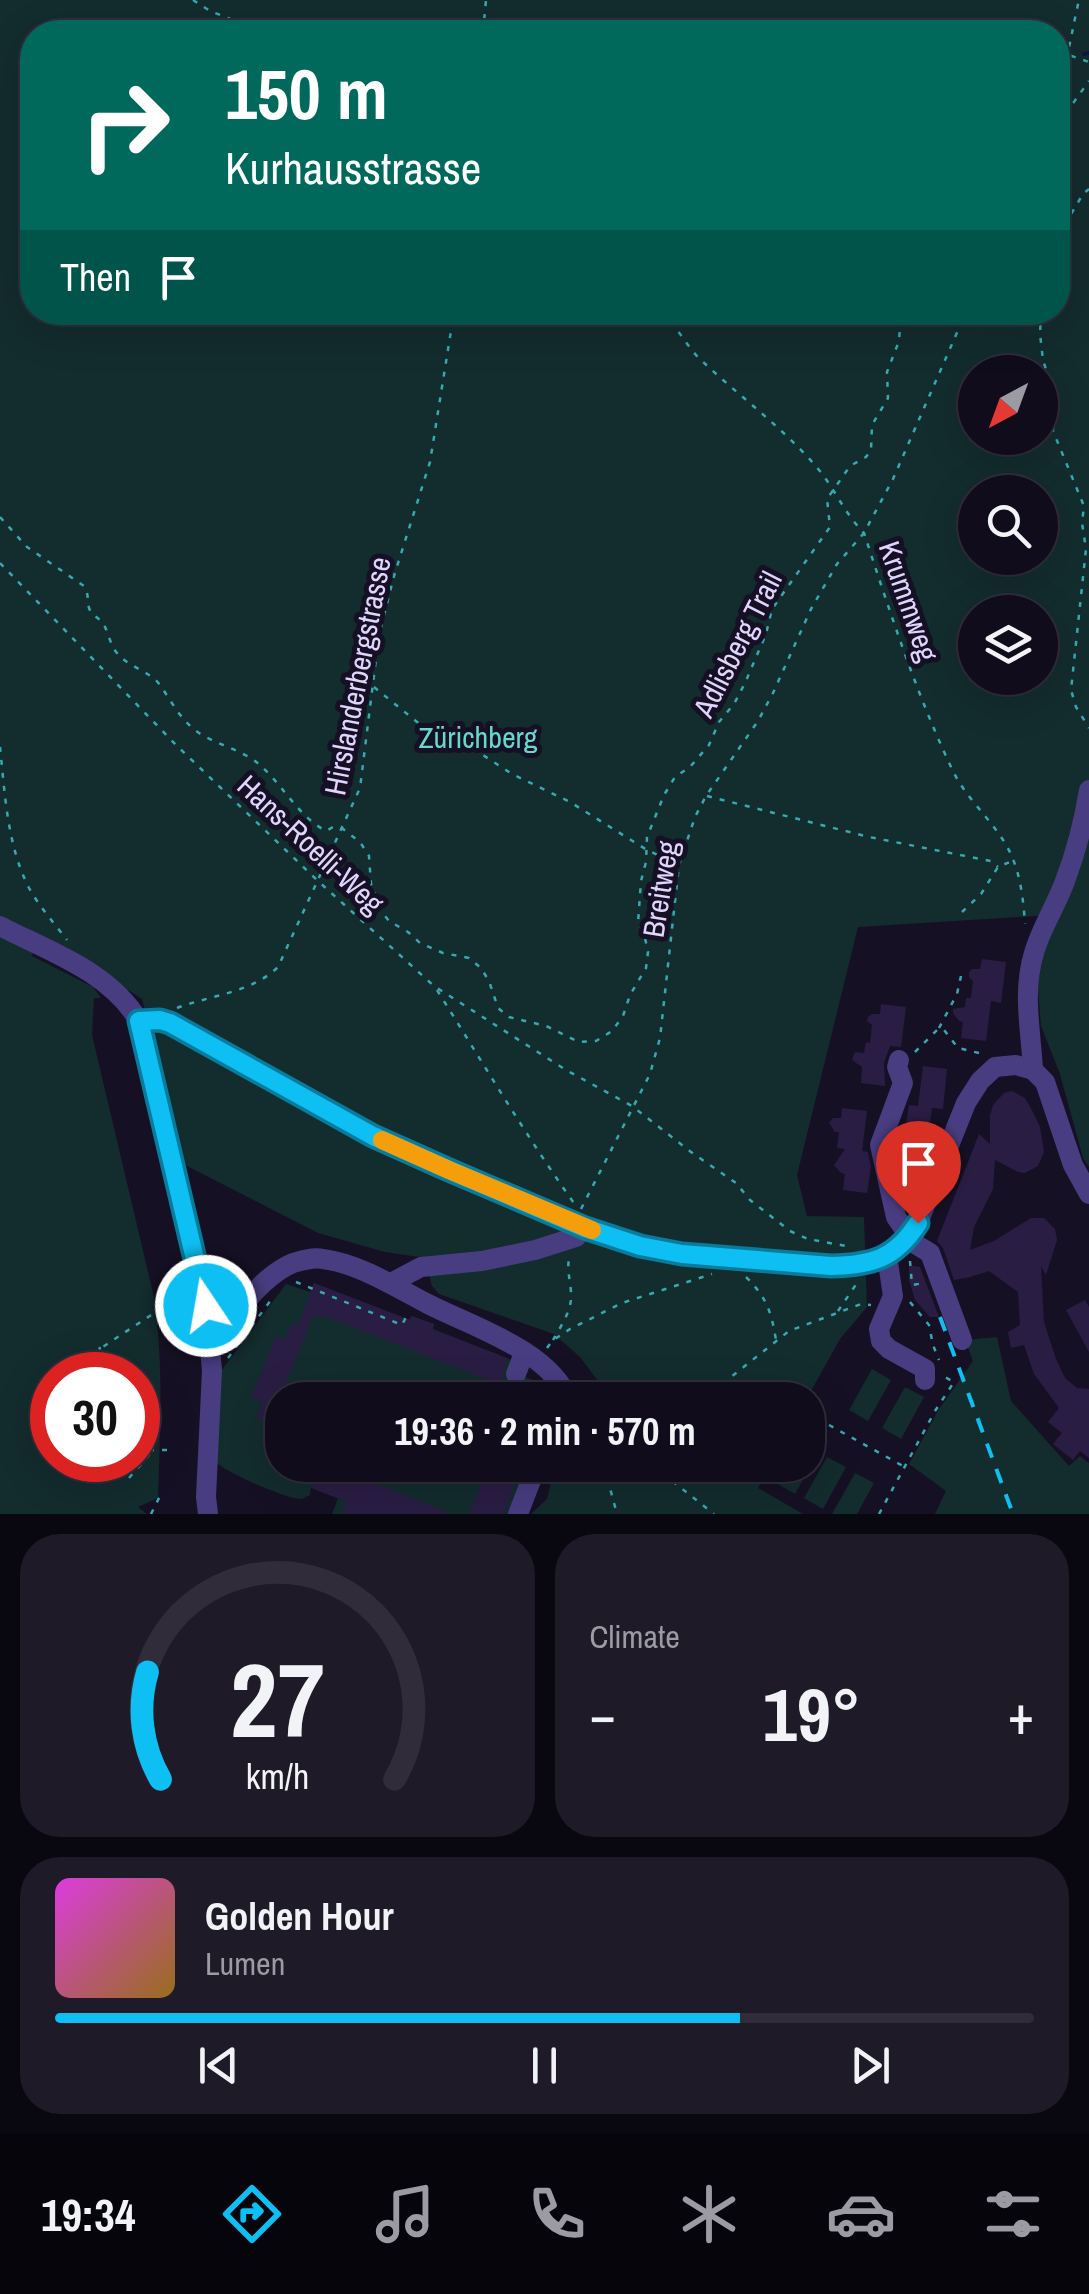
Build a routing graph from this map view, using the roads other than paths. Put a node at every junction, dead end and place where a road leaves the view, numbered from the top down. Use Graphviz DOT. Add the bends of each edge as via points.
graph roads {
  1 [pos="1089,790"];
  2 [pos="0,926"];
  3 [pos="150,1020"];
  4 [pos="899,1060"];
  5 [pos="1033,1070"];
  6 [pos="1089,1194"];
  7 [pos="580,1225"];
  8 [pos="908,1238"];
  9 [pos="887,1256"];
  10 [pos="391,1284"];
  11 [pos="210,1338"];
  12 [pos="962,1340"];
  13 [pos="532,1358"];
  14 [pos="516,1374"];
  15 [pos="933,1377"];
  16 [pos="558,1382"];
  17 [pos="530,1482"];
  18 [pos="208,1514"];
  19 [pos="518,1514"];
  1 -- 5 [label="street" via="1066,880 1028,978"];
  2 -- 3 [label="street" via="88,971"];
  3 -- 7 [label="street" via="170,1023 373,1136"];
  3 -- 11 [label="street"];
  4 -- 8 [label="street" via="903,1083 880,1144 896,1217"];
  5 -- 6 [label="street" via="1046,1082"];
  5 -- 8 [label="street" via="996,1067 980,1081"];
  7 -- 9 [label="street" via="682,1254 858,1272"];
  7 -- 10 [label="street" via="535,1250 421,1267"];
  8 -- 9 [label="street"];
  8 -- 12 [label="street" via="930,1253"];
  9 -- 15 [label="street" via="893,1296 881,1340"];
  10 -- 11 [label="street" via="338,1262 295,1263 269,1277 224,1332"];
  10 -- 13 [label="street"];
  11 -- 18 [label="street"];
  13 -- 14 [label="street"];
  13 -- 16 [label="street"];
  17 -- 19 [label="street"];
}
